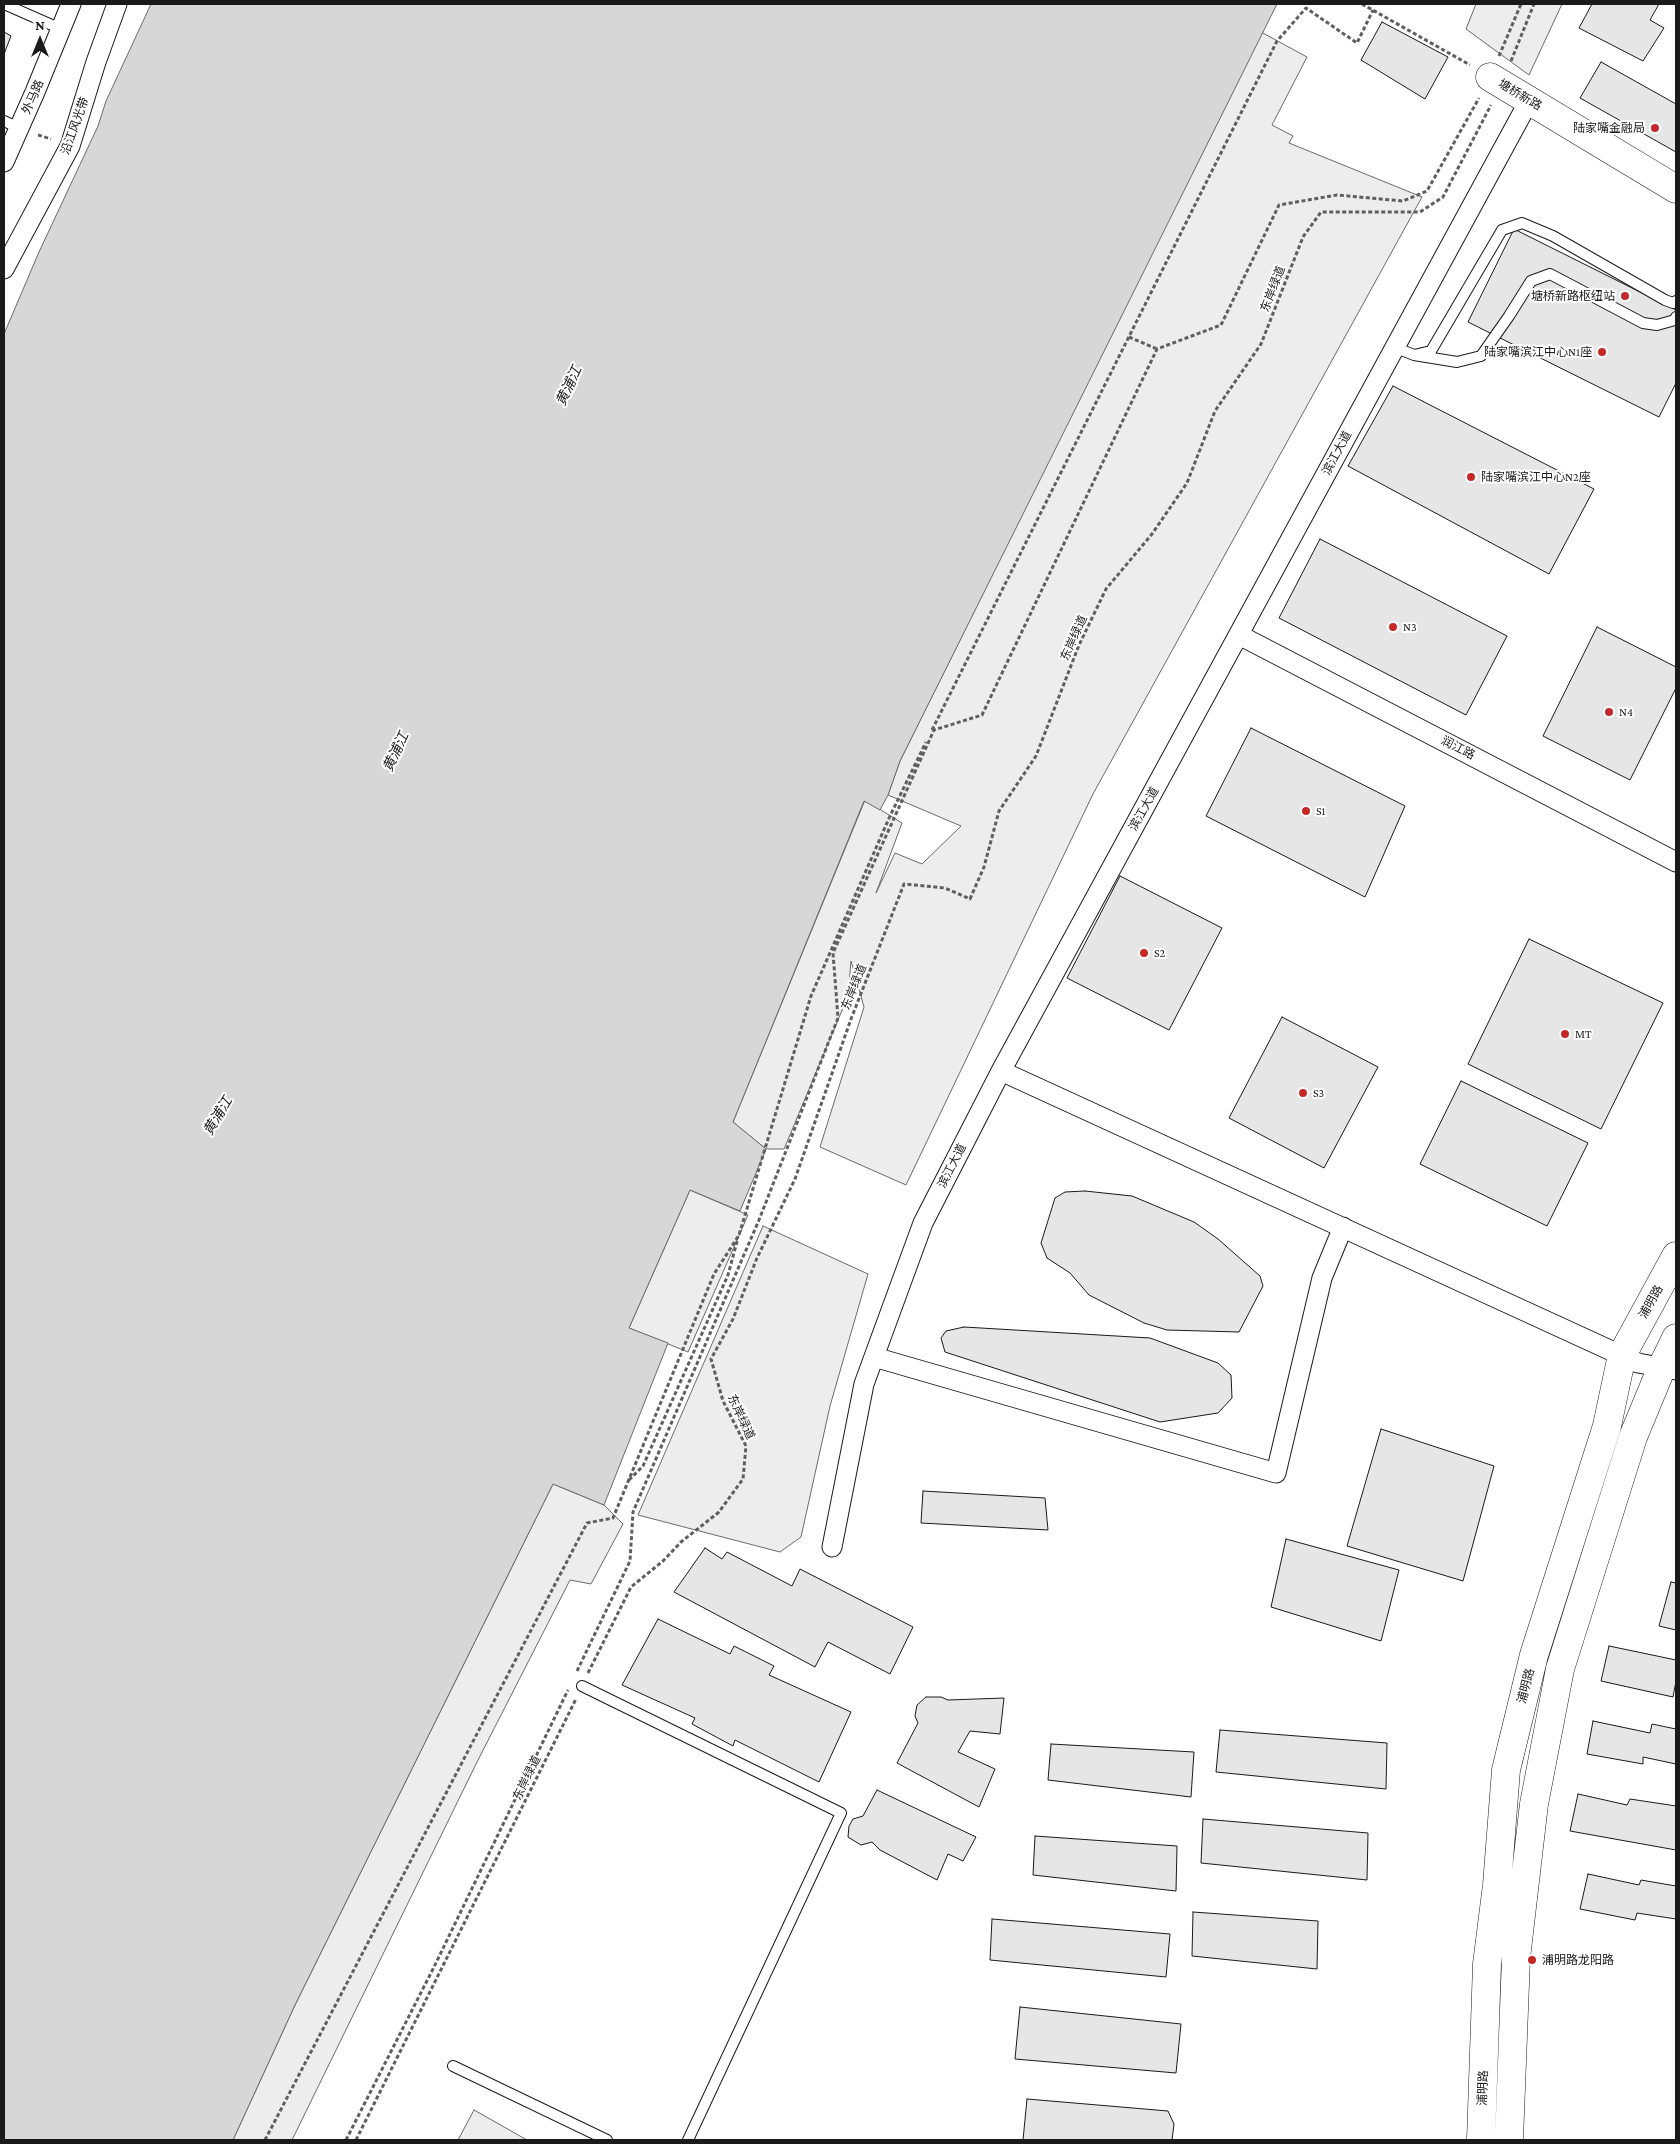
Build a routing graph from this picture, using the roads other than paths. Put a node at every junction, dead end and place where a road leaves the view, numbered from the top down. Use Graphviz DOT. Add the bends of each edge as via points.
graph roads {
  1 [pos="4,4"];
  2 [pos="71,4"];
  3 [pos="117,4"];
  4 [pos="61,29"];
  5 [pos="1496,80"];
  6 [pos="1529,101"];
  7 [pos="11,125"];
  8 [pos="4,162"];
  9 [pos="1676,189"];
  10 [pos="4,269"];
  11 [pos="1676,301"];
  12 [pos="1676,317"];
  13 [pos="1394,347"];
  14 [pos="1414,355"];
  15 [pos="1239,635"];
  16 [pos="1676,862"];
  17 [pos="1001,1071"];
  18 [pos="1343,1227"];
  19 [pos="1676,1256"];
  20 [pos="1676,1338"];
  21 [pos="874,1357"];
  22 [pos="1649,1364"];
  23 [pos="832,1547"];
  24 [pos="582,1686"];
  25 [pos="453,2066"];
  26 [pos="607,2140"];
  27 [pos="688,2140"];
  28 [pos="1480,2140"];
  29 [pos="1509,2140"];
  1 -- 4 [label="lane"];
  2 -- 4 [label="street, 外马路"];
  3 -- 10 [label="street, 沿江风光带" via="70,146"];
  4 -- 7 [label="street, 外马路"];
  5 -- 6 [label="main road, 塘桥新路"];
  6 -- 9 [label="main road, 塘桥新路"];
  6 -- 13 [label="street, 滨江大道"];
  7 -- 8 [label="street, 外马路"];
  11 -- 14 [label="lane" via="1665,300 1553,236 1522,223 1502,230 1431,351"];
  12 -- 14 [label="lane" via="1657,325 1643,323 1550,274 1531,281 1481,356 1457,362"];
  13 -- 14 [label="lane"];
  13 -- 15 [label="street, 滨江大道"];
  15 -- 16 [label="street, 润江路"];
  15 -- 17 [label="street, 滨江大道"];
  17 -- 18 [label="street"];
  17 -- 21 [label="street, 滨江大道" via="923,1223"];
  18 -- 21 [label="street" via="1322,1278 1276,1473"];
  18 -- 22 [label="street"];
  19 -- 22 [label="main road, 浦明路"];
  20 -- 22 [label="main road, 浦明路"];
  21 -- 23 [label="street, 滨江大道" via="864,1384"];
  22 -- 28 [label="main road, 浦明路" via="1607,1426 1534,1655 1506,1770 1487,1964"];
  22 -- 29 [label="main road, 浦明路" via="1633,1436 1560,1669 1534,1804 1516,1958"];
  24 -- 27 [label="lane" via="841,1813"];
  25 -- 26 [label="lane"];
}
